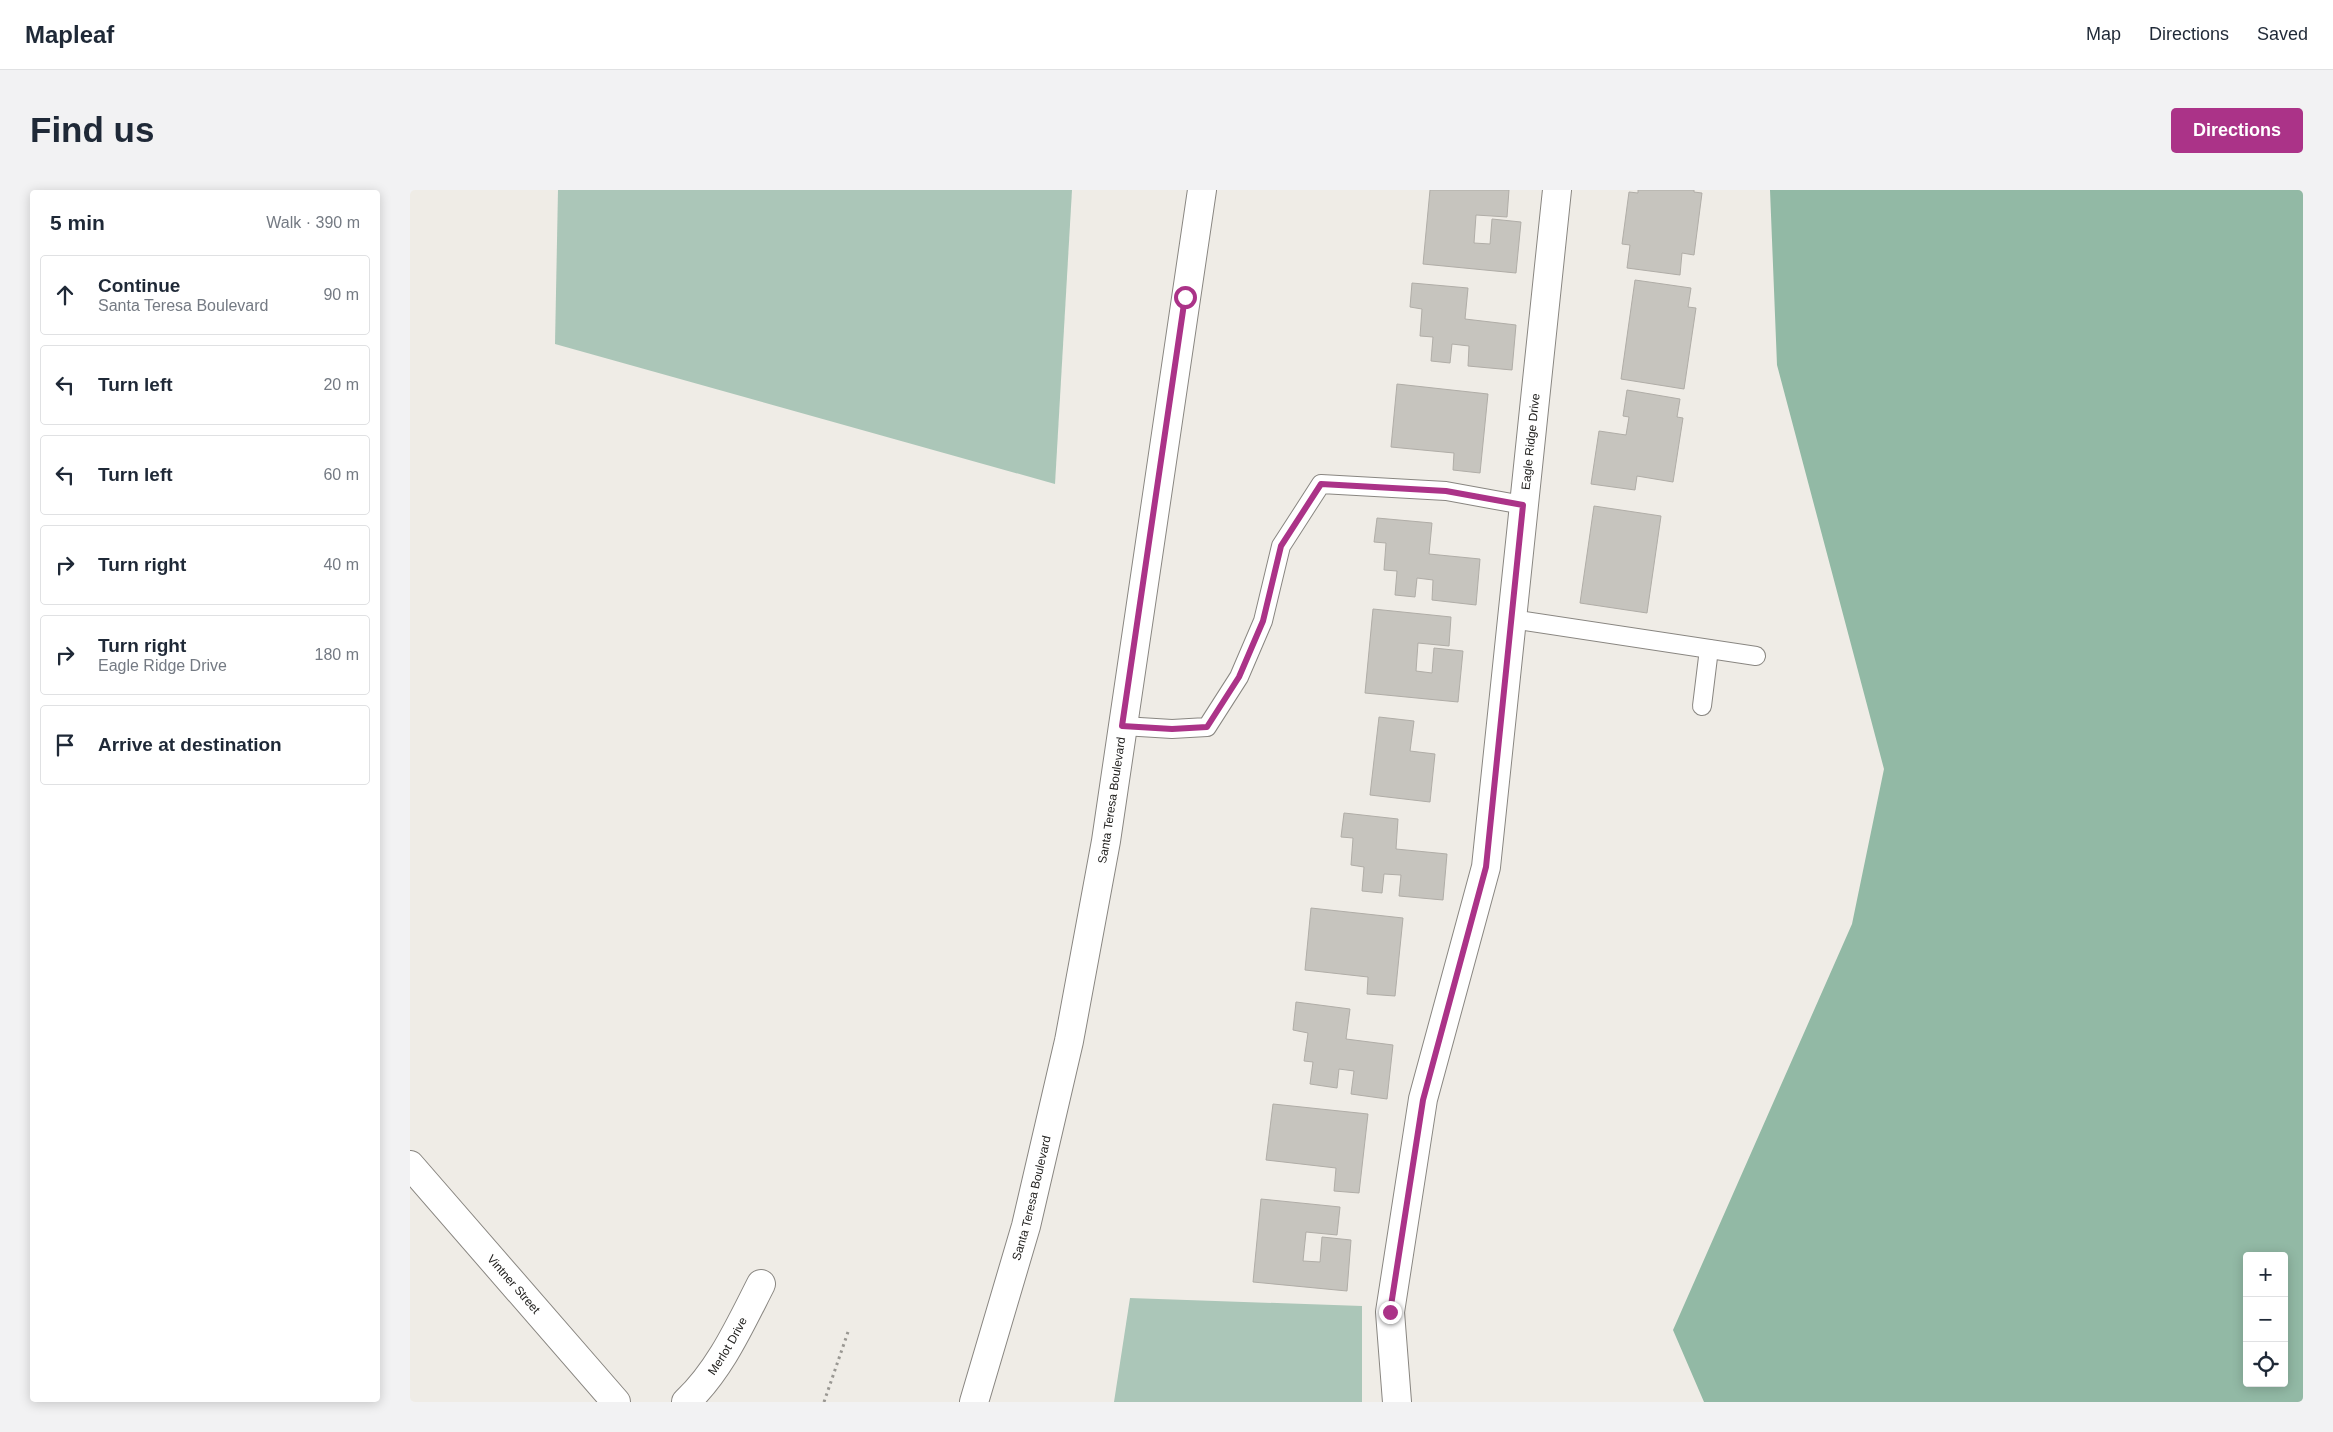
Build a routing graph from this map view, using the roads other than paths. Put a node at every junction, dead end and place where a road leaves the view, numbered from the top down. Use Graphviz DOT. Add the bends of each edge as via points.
graph roads {
  1 [pos="1202,190"];
  2 [pos="1557,190"];
  3 [pos="1523,505"];
  4 [pos="1512,619"];
  5 [pos="1709,649"];
  6 [pos="1756,656"];
  7 [pos="1702,706"];
  8 [pos="1122,726"];
  9 [pos="410,1165"];
  10 [pos="761,1284"];
  11 [pos="616,1402"];
  12 [pos="686,1402"];
  13 [pos="974,1402"];
  14 [pos="1397,1402"];
  1 -- 8 [label="street, Santa Teresa Boulevard"];
  2 -- 3 [label="street, Eagle Ridge Drive"];
  3 -- 4 [label="street, Eagle Ridge Drive"];
  3 -- 8 [label="lane" via="1446,491 1321,484 1281,546 1263,621 1239,677 1207,727"];
  4 -- 5 [label="lane"];
  4 -- 14 [label="street, Eagle Ridge Drive" via="1486,867 1423,1100 1390,1312"];
  5 -- 6 [label="lane"];
  5 -- 7 [label="lane"];
  8 -- 13 [label="street, Santa Teresa Boulevard" via="1106,841 1070,1041 1026,1226"];
  9 -- 11 [label="street, Vintner Street"];
  10 -- 12 [label="street, Merlot Drive" via="731,1344"];
}
